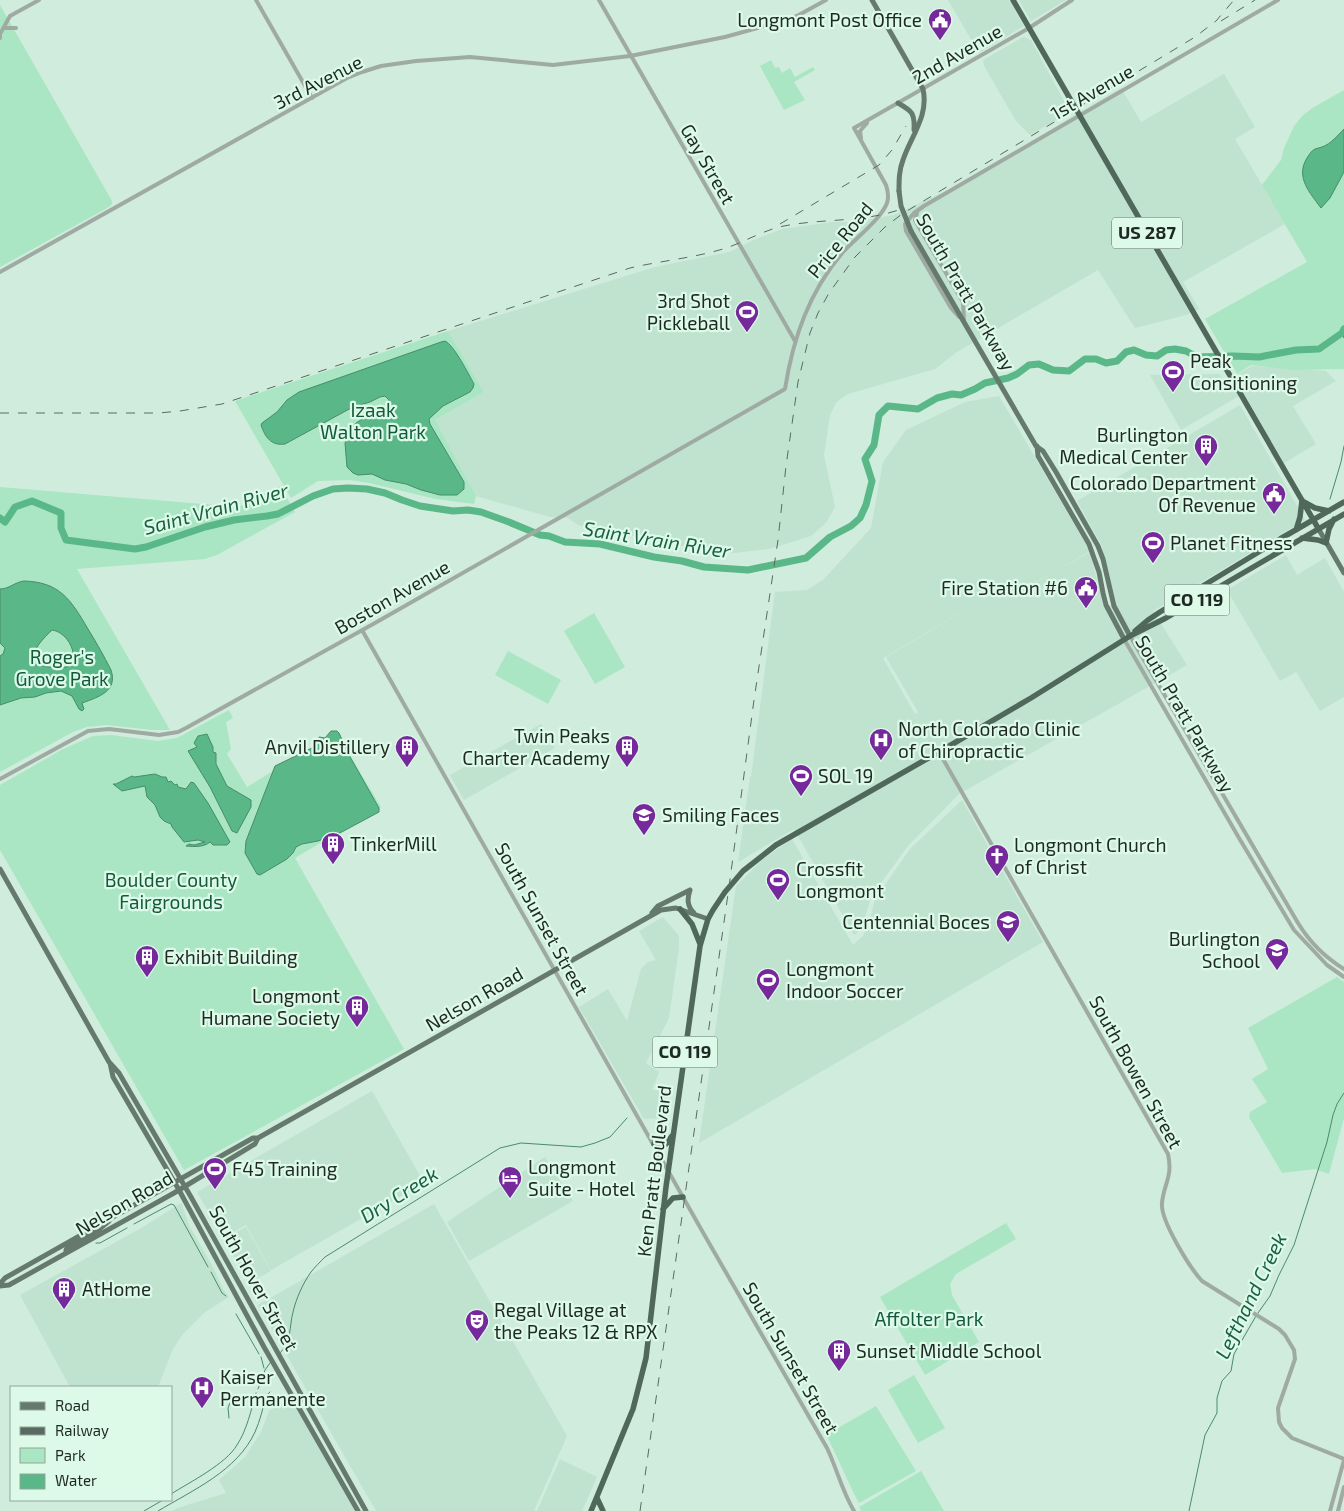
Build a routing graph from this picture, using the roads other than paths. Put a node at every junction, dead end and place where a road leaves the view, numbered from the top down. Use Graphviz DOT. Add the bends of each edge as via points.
graph roads {
  1 [pos="39,0"];
  2 [pos="256,0"];
  3 [pos="599,0"];
  4 [pos="826,0"];
  5 [pos="872,0"];
  6 [pos="1013,0"];
  7 [pos="1072,0"];
  8 [pos="1278,0"];
  9 [pos="5,28"];
  10 [pos="16,28"];
  11 [pos="1029,28"];
  12 [pos="0,34"];
  13 [pos="0,38"];
  14 [pos="630,56"];
  15 [pos="923,89"];
  16 [pos="312,98"];
  17 [pos="898,103"];
  18 [pos="1079,115"];
  19 [pos="871,119"];
  20 [pos="914,133"];
  21 [pos="863,145"];
  22 [pos="919,209"];
  23 [pos="0,272"];
  24 [pos="964,320"];
  25 [pos="795,341"];
  26 [pos="785,389"];
  27 [pos="1302,500"];
  28 [pos="1344,502"];
  29 [pos="1329,511"];
  30 [pos="1344,514"];
  31 [pos="1334,519"];
  32 [pos="1313,520"];
  33 [pos="1318,528"];
  34 [pos="1296,530"];
  35 [pos="1302,538"];
  36 [pos="1326,543"];
  37 [pos="1344,573"];
  38 [pos="362,630"];
  39 [pos="1127,637"];
  40 [pos="939,752"];
  41 [pos="0,779"];
  42 [pos="0,870"];
  43 [pos="680,909"];
  44 [pos="696,915"];
  45 [pos="647,917"];
  46 [pos="708,920"];
  47 [pos="700,946"];
  48 [pos="1344,969"];
  49 [pos="556,970"];
  50 [pos="1344,977"];
  51 [pos="109,1062"];
  52 [pos="127,1087"];
  53 [pos="121,1091"];
  54 [pos="673,1134"];
  55 [pos="258,1138"];
  56 [pos="654,1144"];
  57 [pos="668,1170"];
  58 [pos="180,1178"];
  59 [pos="174,1182"];
  60 [pos="185,1186"];
  61 [pos="178,1190"];
  62 [pos="683,1197"];
  63 [pos="687,1204"];
  64 [pos="663,1209"];
  65 [pos="112,1217"];
  66 [pos="697,1222"];
  67 [pos="66,1253"];
  68 [pos="0,1286"];
  69 [pos="1344,1460"];
  70 [pos="1344,1487"];
  71 [pos="597,1498"];
  72 [pos="358,1511"];
  73 [pos="366,1511"];
  74 [pos="591,1511"];
  75 [pos="604,1511"];
  76 [pos="854,1511"];
  77 [pos="1330,1511"];
  78 [pos="1338,1511"];
  1 -- 9 [label="street" via="10,16"];
  2 -- 16 [label="street"];
  3 -- 14 [label="street, Gay Street"];
  4 -- 14 [label="street, 3rd Avenue" via="784,21"];
  5 -- 15 [label="main road"];
  6 -- 11 [label="highway, US 287"];
  7 -- 11 [label="street, 2nd Avenue"];
  8 -- 18 [label="street, 1st Avenue"];
  9 -- 10 [label="street"];
  9 -- 12 [label="street"];
  11 -- 15 [label="street, 2nd Avenue"];
  11 -- 18 [label="highway, US 287"];
  12 -- 13 [label="street"];
  14 -- 16 [label="street, 3rd Avenue" via="553,65 470,57 405,62 354,75"];
  14 -- 25 [label="street, Gay Street"];
  15 -- 17 [label="street, 2nd Avenue"];
  15 -- 20 [label="main road, South Pratt Parkway" via="924,111"];
  16 -- 23 [label="street, 3rd Avenue"];
  17 -- 19 [label="street, 2nd Avenue"];
  17 -- 20 [label="main road" via="913,114"];
  18 -- 22 [label="street, 1st Avenue"];
  18 -- 27 [label="highway, US 287"];
  19 -- 21 [label="street" via="860,131"];
  19 -- 21 [label="street, 2nd Avenue" via="854,128"];
  20 -- 24 [label="main road, South Pratt Parkway, bridge" via="900,170 901,206"];
  21 -- 25 [label="street, Price Road" via="886,185 887,203 842,253 822,281"];
  22 -- 24 [label="street" via="915,220 963,302"];
  22 -- 24 [label="street, 1st Avenue" via="904,227 951,308"];
  24 -- 39 [label="main road, South Pratt Parkway" via="1098,546 1114,606"];
  25 -- 26 [label="street, Price Road"];
  26 -- 38 [label="street, Boston Avenue"];
  27 -- 29 [label="highway" via="1315,508"];
  27 -- 32 [label="highway, US 287"];
  27 -- 34 [label="highway"];
  28 -- 29 [label="highway, CO 119"];
  29 -- 32 [label="highway, CO 119"];
  30 -- 31 [label="highway, CO 119"];
  31 -- 33 [label="highway, CO 119"];
  31 -- 36 [label="highway"];
  32 -- 33 [label="highway, US 287"];
  32 -- 34 [label="highway, Ken Pratt Boulevard / CO 119"];
  33 -- 35 [label="highway, Ken Pratt Boulevard / CO 119"];
  33 -- 36 [label="main road, US 287"];
  34 -- 39 [label="highway, Ken Pratt Boulevard / CO 119" via="1148,620"];
  35 -- 36 [label="highway"];
  35 -- 39 [label="highway, Ken Pratt Boulevard / CO 119" via="1166,618"];
  36 -- 37 [label="main road, US 287"];
  38 -- 41 [label="street, Boston Avenue" via="178,732 159,736 109,730 88,732"];
  38 -- 49 [label="street, South Sunset Street"];
  39 -- 40 [label="highway, Ken Pratt Boulevard / CO 119"];
  39 -- 48 [label="street, South Pratt Parkway" via="1206,763 1304,934"];
  39 -- 50 [label="street, South Pratt Parkway" via="1294,930 1327,965"];
  40 -- 46 [label="highway, Ken Pratt Boulevard / CO 119" via="763,854 718,900"];
  40 -- 69 [label="street, South Bowen Street" via="1168,1154 1170,1170 1162,1212 1197,1276 1279,1329 1291,1343 1295,1359 1278,1408 1282,1428 1292,1438"];
  42 -- 51 [label="main road, South Hover Street"];
  43 -- 44 [label="main road, Nelson Road"];
  43 -- 45 [label="main road, Nelson Road" via="666,908"];
  43 -- 47 [label="highway" via="692,924"];
  44 -- 45 [label="main road" via="688,903 690,890 658,906"];
  44 -- 46 [label="main road, Nelson Road"];
  45 -- 49 [label="main road, Nelson Road"];
  46 -- 47 [label="highway, Ken Pratt Boulevard / CO 119"];
  47 -- 54 [label="highway, Ken Pratt Boulevard / CO 119"];
  49 -- 55 [label="main road, Nelson Road"];
  49 -- 56 [label="street, South Sunset Street"];
  51 -- 52 [label="main road, South Hover Street"];
  51 -- 53 [label="main road, South Hover Street"];
  52 -- 53 [label="main road"];
  52 -- 58 [label="main road, South Hover Street"];
  53 -- 59 [label="main road, South Hover Street"];
  54 -- 56 [label="highway" via="666,1144"];
  54 -- 57 [label="highway, Ken Pratt Boulevard / CO 119"];
  55 -- 58 [label="main road, Nelson Road"];
  55 -- 60 [label="main road, Nelson Road" via="255,1144"];
  56 -- 57 [label="street, South Sunset Street"];
  57 -- 62 [label="street, South Sunset Street"];
  57 -- 64 [label="highway, Ken Pratt Boulevard / CO 119"];
  58 -- 59 [label="main road, Nelson Road"];
  58 -- 60 [label="main road, South Hover Street"];
  59 -- 61 [label="main road, South Hover Street"];
  59 -- 65 [label="main road, Nelson Road"];
  60 -- 61 [label="main road, Nelson Road"];
  60 -- 73 [label="main road, South Hover Street"];
  61 -- 67 [label="main road, Nelson Road"];
  61 -- 72 [label="main road, South Hover Street"];
  62 -- 64 [label="highway" via="673,1198"];
  62 -- 66 [label="street, South Sunset Street"];
  63 -- 66 [label="street, South Sunset Street"];
  64 -- 71 [label="highway, Ken Pratt Boulevard / CO 119" via="642,1376 625,1430"];
  65 -- 67 [label="main road" via="100,1229 67,1248"];
  65 -- 68 [label="main road, Nelson Road" via="5,1278"];
  66 -- 76 [label="street, South Sunset Street" via="826,1448"];
  67 -- 68 [label="main road, Nelson Road" via="8,1285"];
  69 -- 77 [label="street"];
  70 -- 78 [label="street"];
  71 -- 74 [label="highway, Ken Pratt Boulevard / CO 119"];
  71 -- 75 [label="highway"];
}
